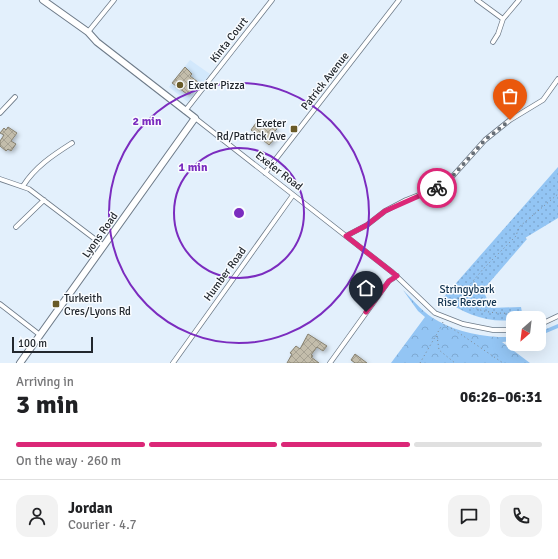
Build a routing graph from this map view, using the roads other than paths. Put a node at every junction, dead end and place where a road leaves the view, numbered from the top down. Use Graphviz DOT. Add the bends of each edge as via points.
graph roads {
  1 [pos="43,0"];
  2 [pos="114,0"];
  3 [pos="272,0"];
  4 [pos="399,0"];
  5 [pos="477,0"];
  6 [pos="519,0"];
  7 [pos="503,19"];
  8 [pos="88,32"];
  9 [pos="493,42"];
  10 [pos="558,79"];
  11 [pos="15,97"];
  12 [pos="185,111"];
  13 [pos="0,113"];
  14 [pos="195,118"];
  15 [pos="72,143"];
  16 [pos="265,173"];
  17 [pos="0,179"];
  18 [pos="23,186"];
  19 [pos="293,195"];
  20 [pos="44,200"];
  21 [pos="16,227"];
  22 [pos="346,236"];
  23 [pos="104,246"];
  24 [pos="397,276"];
  25 [pos="0,304"];
  26 [pos="558,316"];
  27 [pos="546,322"];
  28 [pos="506,330"];
  29 [pos="40,335"];
  30 [pos="20,363"];
  31 [pos="173,363"];
  32 [pos="330,363"];
  1 -- 8 [label="main road, Exeter Road"];
  2 -- 8 [label="street"];
  3 -- 12 [label="street, Kinta Court"];
  4 -- 16 [label="street, Patrick Avenue"];
  5 -- 7 [label="street"];
  6 -- 7 [label="street"];
  7 -- 9 [label="street"];
  8 -- 12 [label="main road, Exeter Road" via="97,42"];
  10 -- 22 [label="street" via="542,100 510,120 485,140 451,178 439,187 385,211 367,225"];
  11 -- 13 [label="street"];
  12 -- 14 [label="main road, Exeter Road"];
  14 -- 16 [label="street, Exeter Road"];
  14 -- 23 [label="main road, Lyons Road"];
  15 -- 18 [label="street" via="45,161"];
  16 -- 19 [label="street, Exeter Road"];
  17 -- 18 [label="street"];
  18 -- 20 [label="street"];
  19 -- 22 [label="street, Exeter Road"];
  19 -- 31 [label="street, Humber Road"];
  20 -- 21 [label="street"];
  20 -- 23 [label="street"];
  22 -- 24 [label="street, Exeter Road"];
  23 -- 29 [label="main road, Lyons Road"];
  24 -- 28 [label="street, Exeter Road" via="427,307 445,318 477,327"];
  24 -- 32 [label="street" via="389,281"];
  25 -- 29 [label="street"];
  26 -- 27 [label="street"];
  29 -- 30 [label="main road, Lyons Road"];
}
